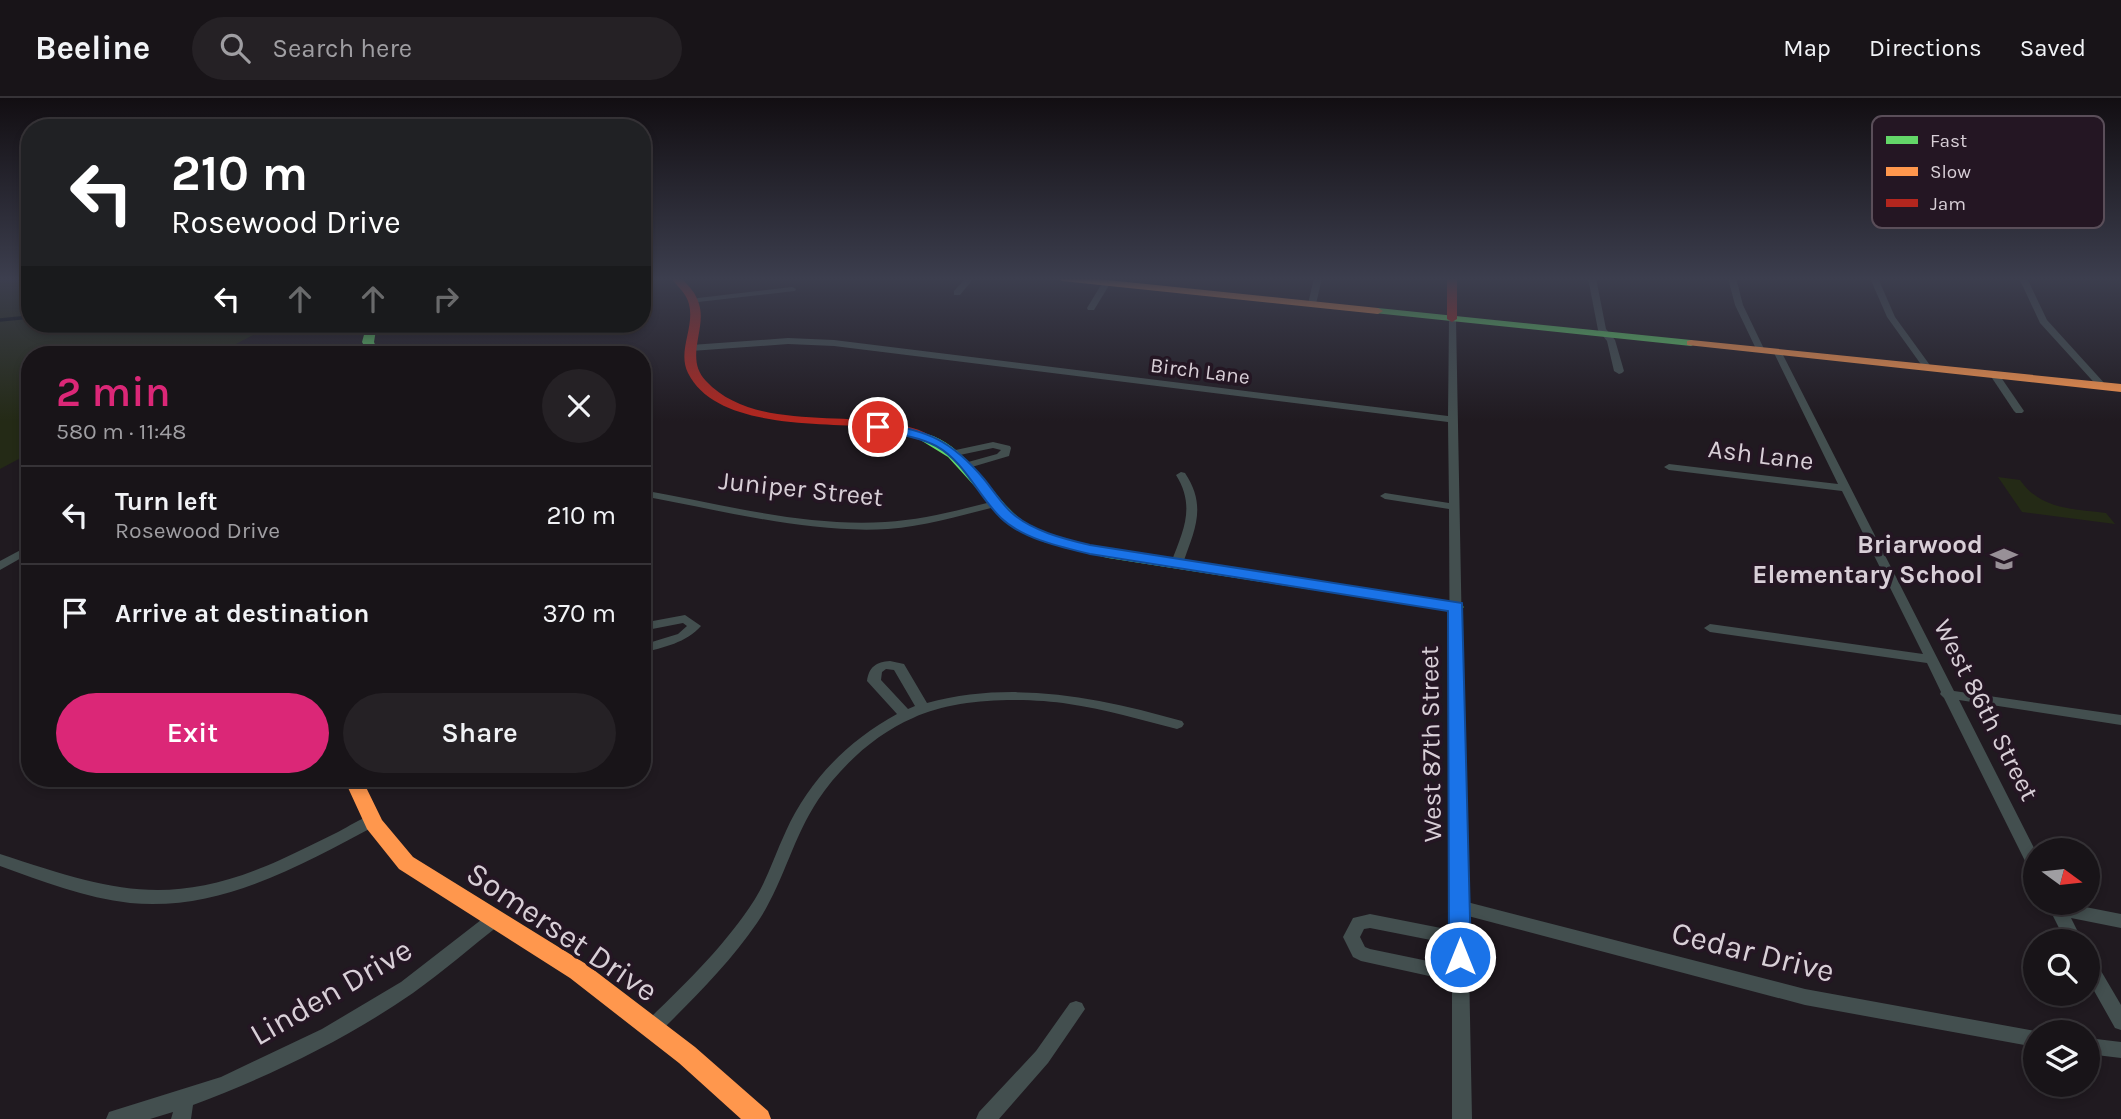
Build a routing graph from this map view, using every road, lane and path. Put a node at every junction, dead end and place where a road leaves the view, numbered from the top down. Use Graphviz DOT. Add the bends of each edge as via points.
graph roads {
  1 [pos="694,326"];
  2 [pos="1452,326"];
  3 [pos="1516,326"];
  4 [pos="1601,326"];
  5 [pos="1749,326"];
  6 [pos="1897,326"];
  7 [pos="2047,326"];
  8 [pos="1607,335"];
  9 [pos="691,348"];
  10 [pos="1761,351"];
  11 [pos="1779,353"];
  12 [pos="1927,368"];
  13 [pos="1619,371"];
  14 [pos="1995,375"];
  15 [pos="2104,387"];
  16 [pos="2121,388"];
  17 [pos="2019,411"];
  18 [pos="1454,420"];
  19 [pos="1669,467"];
  20 [pos="1181,475"];
  21 [pos="1847,488"];
  22 [pos="651,494"];
  23 [pos="1385,496"];
  24 [pos="995,503"];
  25 [pos="1455,507"];
  26 [pos="21,554"];
  27 [pos="12,559"];
  28 [pos="21,560"];
  29 [pos="1177,563"];
  30 [pos="0,566"];
  31 [pos="1456,607"];
  32 [pos="651,625"];
  33 [pos="1710,628"];
  34 [pos="651,646"];
  35 [pos="1930,659"];
  36 [pos="1947,694"];
  37 [pos="925,709"];
  38 [pos="906,715"];
  39 [pos="2121,720"];
  40 [pos="1177,724"];
  41 [pos="355,787"];
  42 [pos="372,821"];
  43 [pos="2023,842"];
  44 [pos="0,860"];
  45 [pos="1460,907"];
  46 [pos="2095,915"];
  47 [pos="496,918"];
  48 [pos="2121,921"];
  49 [pos="1460,938"];
  50 [pos="1460,975"];
  51 [pos="2100,985"];
  52 [pos="1076,1009"];
  53 [pos="2121,1022"];
  54 [pos="652,1028"];
  55 [pos="2023,1037"];
  56 [pos="2100,1047"];
  57 [pos="2121,1050"];
  58 [pos="185,1098"];
  59 [pos="752,1117"];
  60 [pos="116,1119"];
  61 [pos="181,1119"];
  62 [pos="986,1119"];
  63 [pos="1462,1119"];
  1 -- 9 [label="street"];
  2 -- 18 [label="street, West 87th Street"];
  3 -- 8 [label="street"];
  4 -- 8 [label="street"];
  5 -- 10 [label="street"];
  6 -- 12 [label="street"];
  7 -- 15 [label="street"];
  8 -- 10 [label="street"];
  8 -- 13 [label="street"];
  9 -- 18 [label="street, Birch Lane" via="834,343"];
  9 -- 24 [label="street" via="689,363 696,380 735,404 905,431 941,444 960,459"];
  10 -- 11 [label="street"];
  11 -- 12 [label="street"];
  11 -- 21 [label="street, West 86th Street"];
  12 -- 14 [label="street"];
  14 -- 15 [label="street"];
  14 -- 17 [label="street"];
  15 -- 16 [label="street"];
  18 -- 25 [label="street, West 87th Street"];
  19 -- 21 [label="street, Ash Lane"];
  20 -- 29 [label="street" via="1194,494 1194,505"];
  21 -- 35 [label="street, West 86th Street"];
  22 -- 24 [label="street, Juniper Street" via="871,526 933,519"];
  23 -- 25 [label="street"];
  24 -- 29 [label="street" via="1020,525 1051,540"];
  25 -- 31 [label="street, West 87th Street"];
  26 -- 27 [label="street"];
  27 -- 28 [label="street"];
  27 -- 30 [label="street"];
  29 -- 31 [label="street"];
  31 -- 45 [label="street, West 87th Street"];
  32 -- 34 [label="street" via="685,618 695,625 682,637"];
  33 -- 35 [label="street"];
  35 -- 36 [label="street, West 86th Street"];
  36 -- 39 [label="street"];
  36 -- 43 [label="street, West 86th Street"];
  37 -- 38 [label="street"];
  37 -- 38 [label="street" via="899,667 879,667 874,681"];
  37 -- 40 [label="street" via="1034,695"];
  38 -- 54 [label="street" via="832,771 813,796 762,901 734,942"];
  41 -- 42 [label="street, Somerset Drive"];
  42 -- 44 [label="street" via="269,872 187,894 121,895"];
  42 -- 47 [label="street, Somerset Drive" via="406,863"];
  45 -- 49 [label="street, West 87th Street"];
  45 -- 55 [label="street, Cedar Drive" via="1805,997"];
  46 -- 48 [label="street"];
  47 -- 54 [label="street, Somerset Drive" via="578,971"];
  47 -- 58 [label="street, Linden Drive" via="421,977 342,1028 277,1062"];
  49 -- 50 [label="street, West 87th Street"];
  49 -- 50 [label="street" via="1370,920 1359,923 1351,937 1359,952 1367,956"];
  50 -- 63 [label="street, West 87th Street"];
  51 -- 53 [label="street"];
  52 -- 62 [label="street" via="1042,1057"];
  54 -- 59 [label="street, Somerset Drive"];
  56 -- 57 [label="street"];
  58 -- 60 [label="street, Linden Drive"];
  58 -- 61 [label="street"];
}
